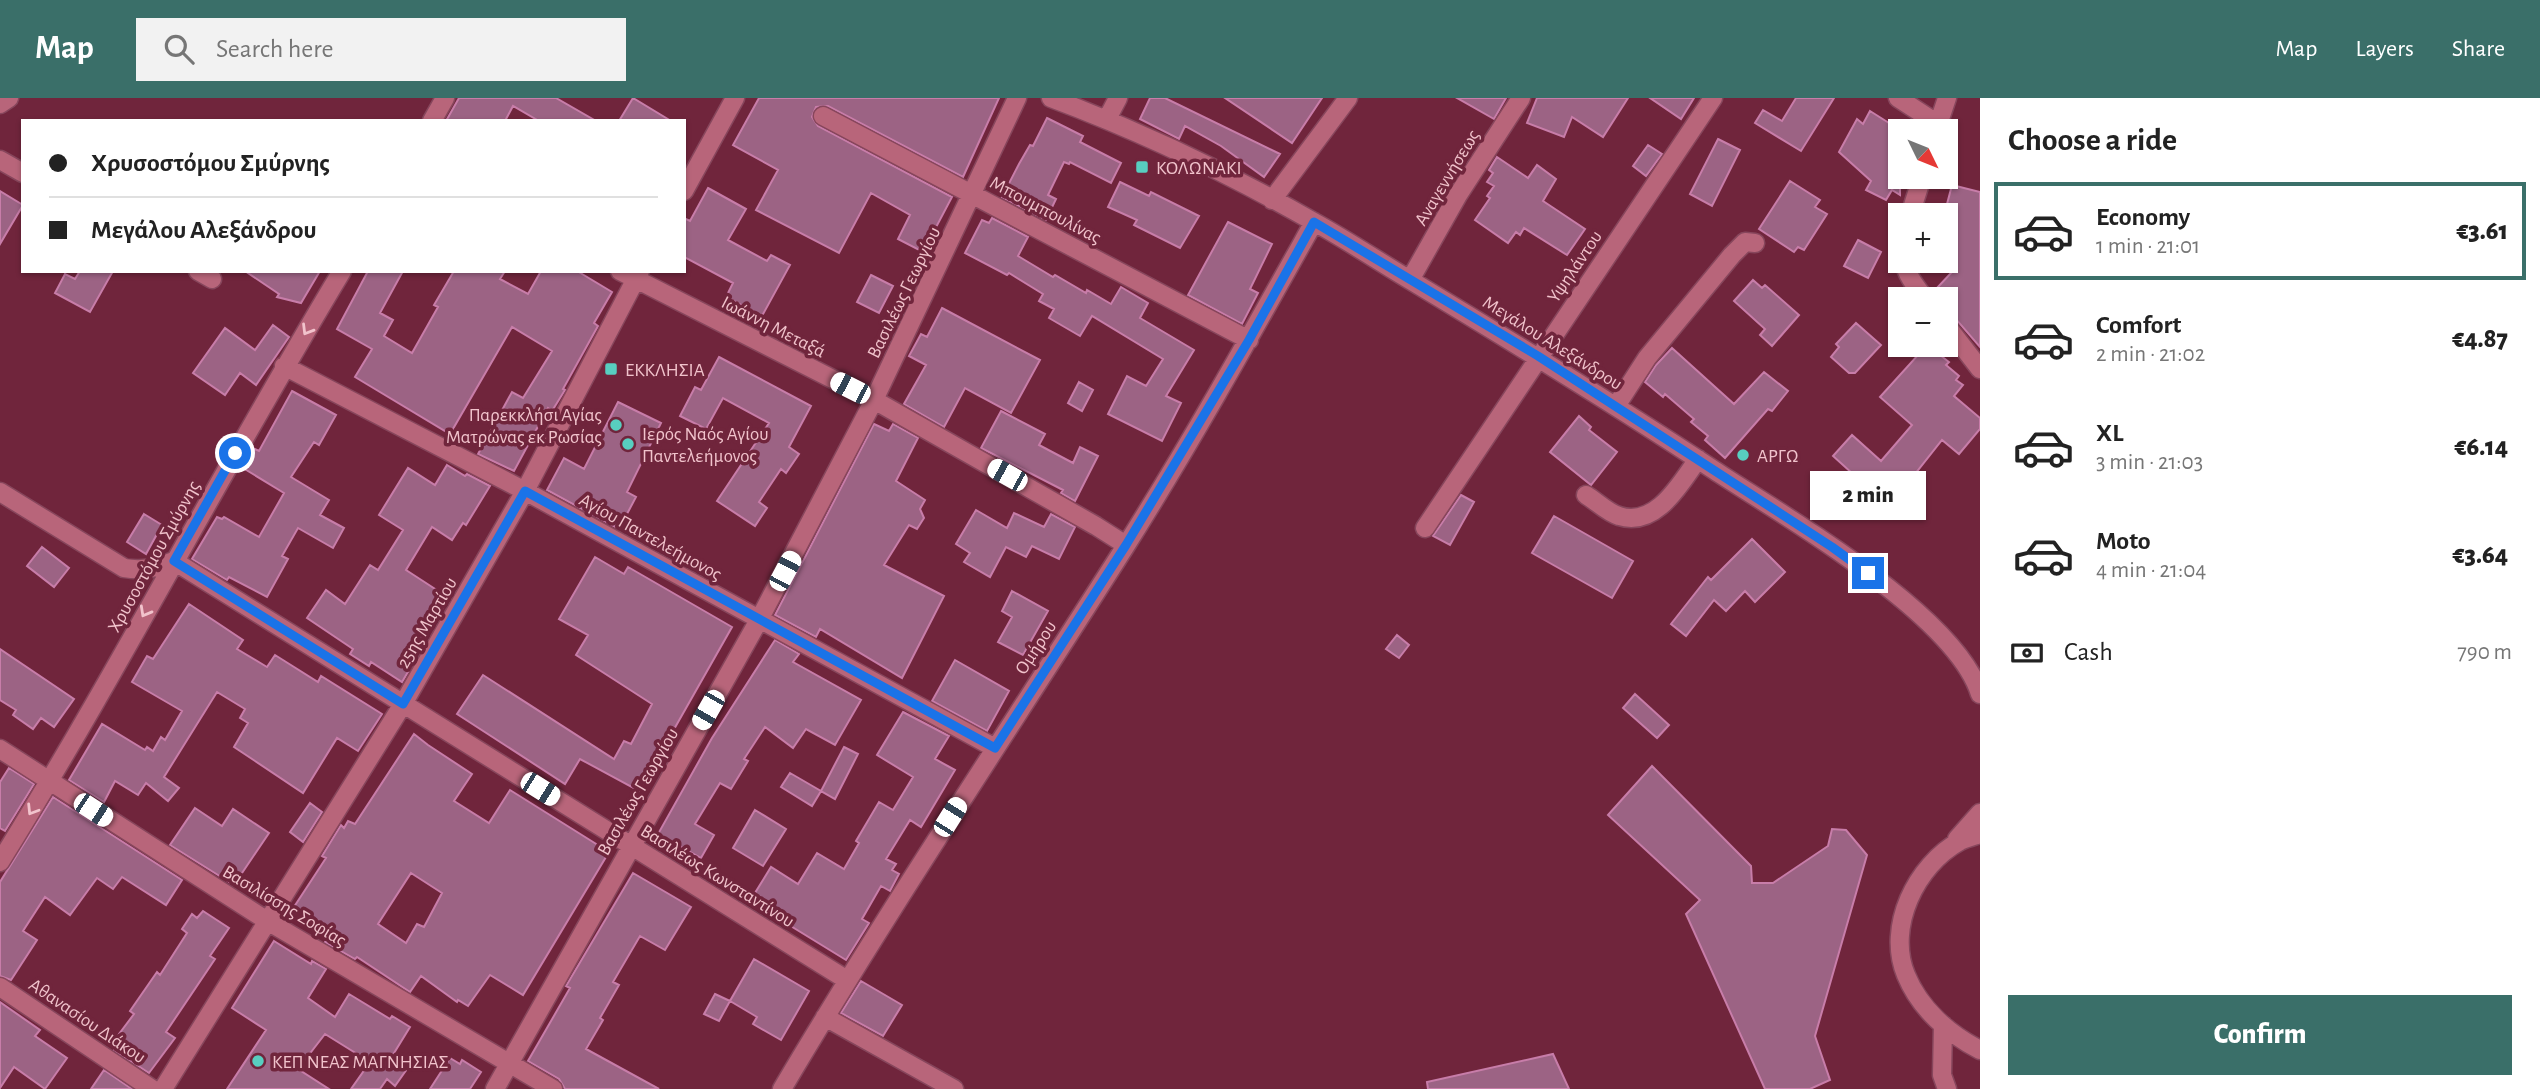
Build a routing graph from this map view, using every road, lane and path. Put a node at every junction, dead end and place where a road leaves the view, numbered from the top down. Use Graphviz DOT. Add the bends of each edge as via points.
graph roads {
  1 [pos="9,98"];
  2 [pos="445,98"];
  3 [pos="735,98"];
  4 [pos="1017,98"];
  5 [pos="1051,98"];
  6 [pos="1118,98"];
  7 [pos="1348,98"];
  8 [pos="1521,98"];
  9 [pos="1713,98"];
  10 [pos="1898,98"];
  11 [pos="1947,98"];
  12 [pos="0,104"];
  13 [pos="823,116"];
  14 [pos="433,119"];
  15 [pos="1107,119"];
  16 [pos="1925,119"];
  17 [pos="1940,119"];
  18 [pos="0,160"];
  19 [pos="21,172"];
  20 [pos="686,187"];
  21 [pos="973,195"];
  22 [pos="1272,200"];
  23 [pos="1314,222"];
  24 [pos="1755,243"];
  25 [pos="341,273"];
  26 [pos="632,274"];
  27 [pos="1410,280"];
  28 [pos="1249,340"];
  29 [pos="1958,341"];
  30 [pos="1538,356"];
  31 [pos="285,366"];
  32 [pos="1980,369"];
  33 [pos="874,400"];
  34 [pos="1616,406"];
  35 [pos="1698,459"];
  36 [pos="525,491"];
  37 [pos="0,492"];
  38 [pos="1586,495"];
  39 [pos="1425,528"];
  40 [pos="1126,545"];
  41 [pos="174,561"];
  42 [pos="759,620"];
  43 [pos="1979,686"];
  44 [pos="403,704"];
  45 [pos="995,748"];
  46 [pos="0,749"];
  47 [pos="49,782"];
  48 [pos="1980,813"];
  49 [pos="1980,834"];
  50 [pos="631,845"];
  51 [pos="0,862"];
  52 [pos="1929,865"];
  53 [pos="269,922"];
  54 [pos="847,980"];
  55 [pos="0,986"];
  56 [pos="825,1017"];
  57 [pos="1943,1025"];
  58 [pos="1980,1050"];
  59 [pos="509,1064"];
  60 [pos="152,1089"];
  61 [pos="163,1089"];
  62 [pos="495,1089"];
  63 [pos="552,1089"];
  64 [pos="782,1089"];
  65 [pos="954,1089"];
  66 [pos="1947,1089"];
  1 -- 12 [label="street"];
  2 -- 14 [label="street"];
  3 -- 20 [label="street"];
  4 -- 21 [label="street, Βασιλέως Γεωργίου"];
  5 -- 15 [label="street, Μεγάλου Αλεξάνδρου"];
  6 -- 15 [label="street"];
  7 -- 22 [label="street"];
  8 -- 27 [label="street, Αναγεννήσεως"];
  9 -- 30 [label="street, Υψηλάντου"];
  10 -- 16 [label="street"];
  11 -- 17 [label="street"];
  13 -- 21 [label="street, Μπουμπουλίνας"];
  15 -- 22 [label="street, Μεγάλου Αλεξάνδρου"];
  18 -- 19 [label="street"];
  21 -- 28 [label="street, Μπουμπουλίνας"];
  21 -- 33 [label="street, Βασιλέως Γεωργίου"];
  22 -- 23 [label="street, Μεγάλου Αλεξάνδρου"];
  23 -- 27 [label="street, Μεγάλου Αλεξάνδρου"];
  23 -- 28 [label="street, Ομήρου"];
  24 -- 34 [label="street" via="1745,242 1732,255 1647,358"];
  25 -- 31 [label="street, Χρυσοστόμου Σμύρνης, one-way"];
  26 -- 33 [label="street, Ιωάννη Μεταξά"];
  26 -- 36 [label="street, 25ης Μαρτίου"];
  27 -- 30 [label="street, Μεγάλου Αλεξάνδρου"];
  28 -- 40 [label="street, Ομήρου"];
  29 -- 32 [label="street"];
  30 -- 34 [label="street, Μεγάλου Αλεξάνδρου"];
  30 -- 39 [label="street, Υψηλάντου"];
  31 -- 36 [label="street, Αγίου Παντελεήμονος"];
  31 -- 41 [label="street, Χρυσοστόμου Σμύρνης"];
  33 -- 40 [label="street, Ιωάννη Μεταξά"];
  33 -- 42 [label="street, Βασιλέως Γεωργίου"];
  34 -- 35 [label="street, Μεγάλου Αλεξάνδρου"];
  35 -- 38 [label="street" via="1664,503 1646,517 1619,516"];
  35 -- 43 [label="street, Μεγάλου Αλεξάνδρου" via="1886,586 1947,643"];
  36 -- 42 [label="street, Αγίου Παντελεήμονος"];
  36 -- 44 [label="street, 25ης Μαρτίου"];
  37 -- 41 [label="street" via="124,568 139,571"];
  40 -- 45 [label="street, Ομήρου"];
  41 -- 44 [label="street, Βασιλέως Κωνσταντίνου"];
  41 -- 47 [label="street, Χρυσοστόμου Σμύρνης, one-way"];
  42 -- 45 [label="street, Αγίου Παντελεήμονος"];
  42 -- 50 [label="street, Βασιλέως Γεωργίου"];
  44 -- 50 [label="street, Βασιλέως Κωνσταντίνου"];
  44 -- 53 [label="street, 25ης Μαρτίου"];
  45 -- 54 [label="street, Ομήρου"];
  46 -- 47 [label="street, Βασιλίσσης Σοφίας"];
  47 -- 51 [label="street, Χρυσοστόμου Σμύρνης, one-way"];
  47 -- 53 [label="street, Βασιλίσσης Σοφίας"];
  48 -- 52 [label="street"];
  49 -- 52 [label="street" via="1959,841"];
  50 -- 54 [label="street, Βασιλέως Κωνσταντίνου"];
  50 -- 59 [label="street, Βασιλέως Γεωργίου"];
  52 -- 57 [label="street" via="1912,890 1902,920 1900,953 1914,989"];
  53 -- 59 [label="street, Βασιλίσσης Σοφίας"];
  53 -- 61 [label="street, 25ης Μαρτίου"];
  54 -- 56 [label="street, Ομήρου"];
  55 -- 60 [label="street, Αθανασίου Διάκου"];
  56 -- 64 [label="street, Ομήρου"];
  56 -- 65 [label="street"];
  57 -- 58 [label="street"];
  57 -- 66 [label="street" via="1942,1075"];
  59 -- 62 [label="street, Βασιλέως Γεωργίου"];
  59 -- 63 [label="street, Βασιλίσσης Σοφίας"];
}
